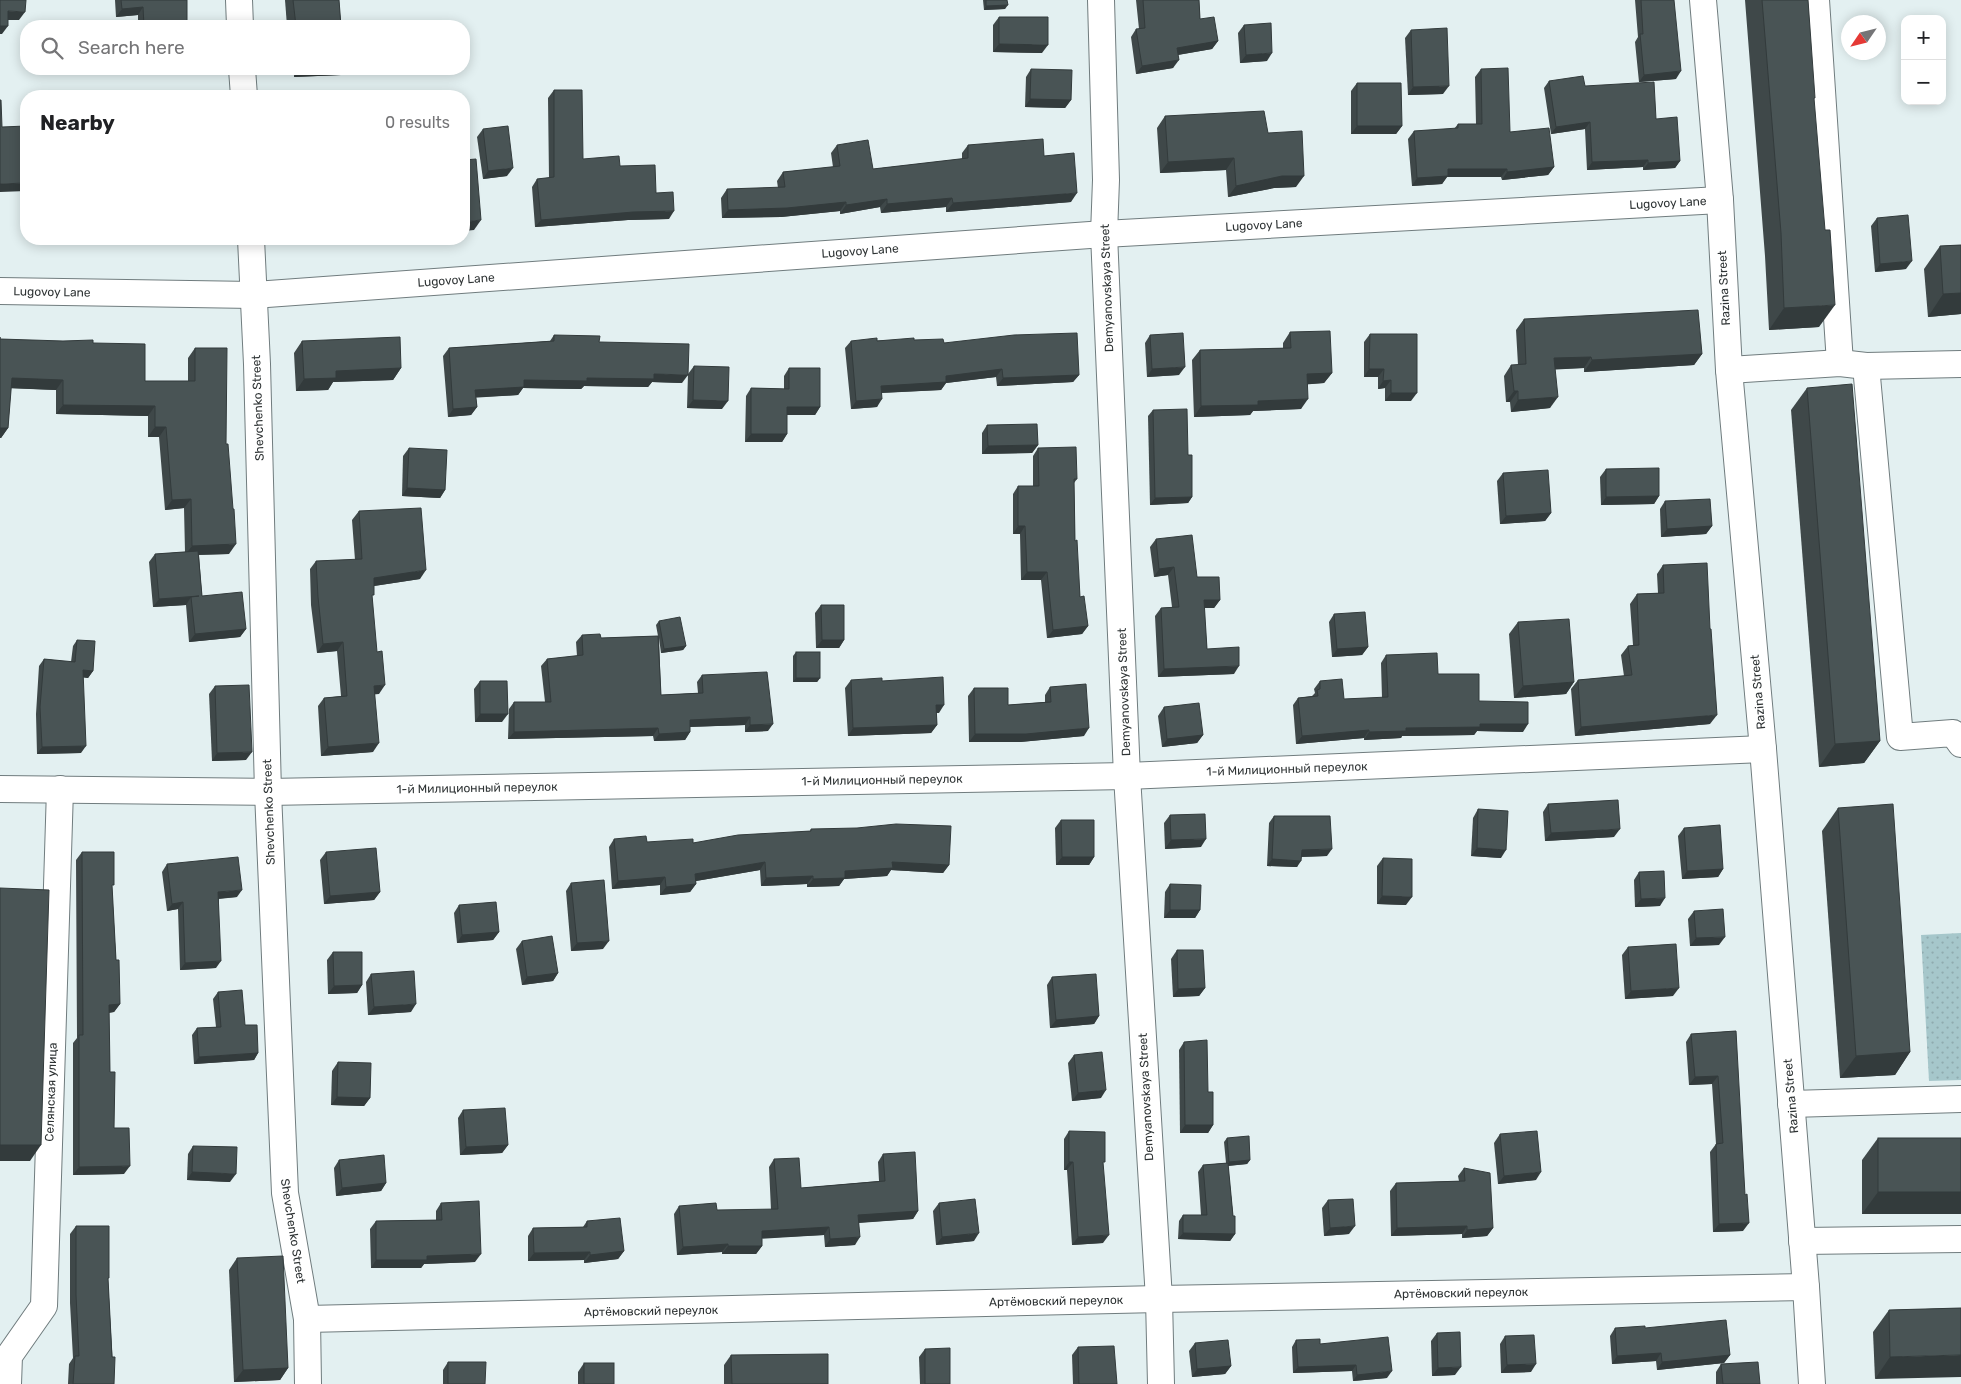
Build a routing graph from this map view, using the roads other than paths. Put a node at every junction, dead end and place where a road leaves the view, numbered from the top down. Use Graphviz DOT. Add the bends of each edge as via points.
graph roads {
  1 [pos="239,0"];
  2 [pos="1101,0"];
  3 [pos="1703,0"];
  4 [pos="1816,0"];
  5 [pos="240,20"];
  6 [pos="242,75"];
  7 [pos="244,90"];
  8 [pos="1720,200"];
  9 [pos="1104,234"];
  10 [pos="250,245"];
  11 [pos="0,291"];
  12 [pos="253,295"];
  13 [pos="1840,363"];
  14 [pos="1961,364"];
  15 [pos="1866,366"];
  16 [pos="1729,370"];
  17 [pos="1961,744"];
  18 [pos="1763,749"];
  19 [pos="1127,776"];
  20 [pos="0,789"];
  21 [pos="60,789"];
  22 [pos="268,792"];
  23 [pos="1961,1099"];
  24 [pos="1791,1104"];
  25 [pos="1961,1239"];
  26 [pos="1802,1241"];
  27 [pos="1806,1287"];
  28 [pos="1159,1299"];
  29 [pos="307,1319"];
  30 [pos="4,1356"];
  31 [pos="8,1384"];
  32 [pos="308,1384"];
  33 [pos="1161,1384"];
  34 [pos="1812,1384"];
  1 -- 5 [label="street"];
  2 -- 9 [label="street, Demyanovskaya Street" via="1106,180"];
  3 -- 8 [label="street, Razina Street"];
  4 -- 13 [label="street"];
  6 -- 7 [label="street"];
  8 -- 9 [label="street, Lugovoy Lane"];
  8 -- 16 [label="street, Razina Street"];
  9 -- 12 [label="street, Lugovoy Lane"];
  9 -- 19 [label="street, Demyanovskaya Street"];
  10 -- 12 [label="street, Shevchenko Street"];
  11 -- 12 [label="street, Lugovoy Lane"];
  12 -- 22 [label="street, Shevchenko Street"];
  13 -- 15 [label="street"];
  13 -- 16 [label="street"];
  14 -- 15 [label="street"];
  15 -- 17 [label="street" via="1900,737 1953,733"];
  16 -- 18 [label="street, Razina Street"];
  18 -- 19 [label="street, 1-й Милиционный переулок"];
  18 -- 24 [label="street, Razina Street"];
  19 -- 22 [label="street, 1-й Милиционный переулок"];
  19 -- 28 [label="street, Demyanovskaya Street"];
  20 -- 21 [label="street, 1-й Милиционный переулок"];
  21 -- 22 [label="street, 1-й Милиционный переулок"];
  21 -- 30 [label="street, Селянская улица" via="44,1306"];
  22 -- 29 [label="street, Shevchenko Street" via="285,1193"];
  23 -- 24 [label="street"];
  24 -- 26 [label="street, Razina Street"];
  25 -- 26 [label="street"];
  26 -- 27 [label="street, Razina Street"];
  27 -- 28 [label="street, Артёмовский переулок"];
  27 -- 34 [label="street, Razina Street"];
  28 -- 29 [label="street, Артёмовский переулок"];
  28 -- 33 [label="street, Demyanovskaya Street"];
  29 -- 32 [label="street, Shevchenko Street"];
  30 -- 31 [label="street, Селянская улица"];
}
